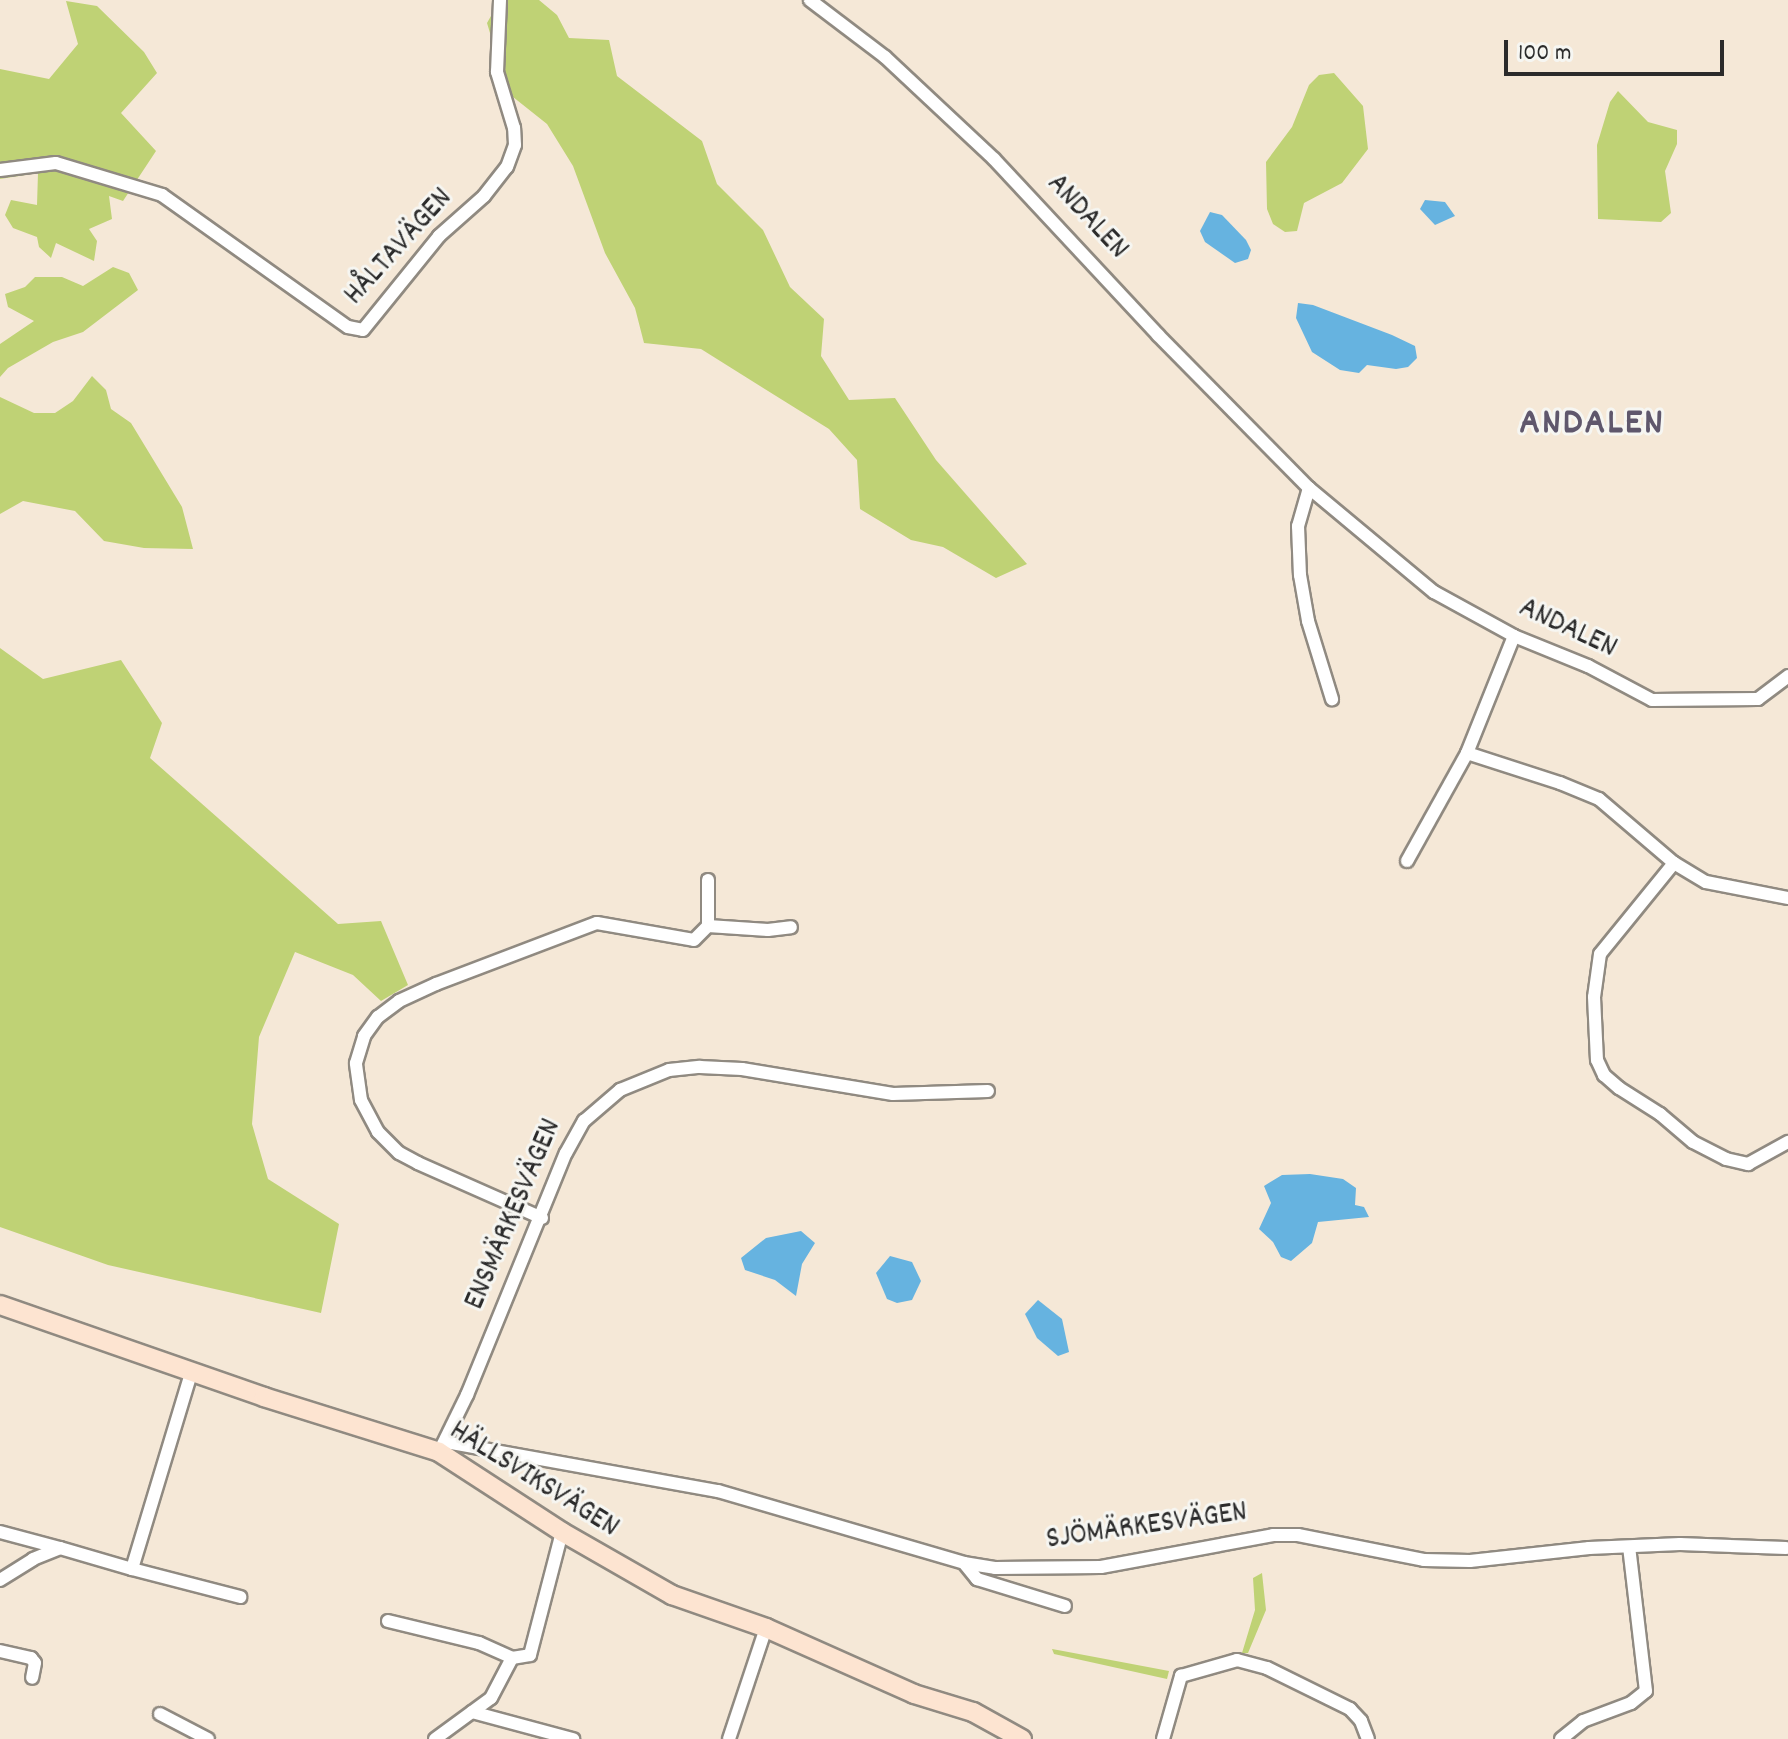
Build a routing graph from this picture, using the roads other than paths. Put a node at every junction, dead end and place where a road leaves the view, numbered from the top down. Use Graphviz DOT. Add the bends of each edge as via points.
graph roads {
  1 [pos="500,0"];
  2 [pos="810,0"];
  3 [pos="0,170"];
  4 [pos="1309,488"];
  5 [pos="1514,636"];
  6 [pos="1788,676"];
  7 [pos="1332,699"];
  8 [pos="1467,753"];
  9 [pos="1407,861"];
  10 [pos="1674,863"];
  11 [pos="708,880"];
  12 [pos="1788,898"];
  13 [pos="708,926"];
  14 [pos="791,927"];
  15 [pos="988,1091"];
  16 [pos="1788,1142"];
  17 [pos="542,1218"];
  18 [pos="0,1305"];
  19 [pos="192,1370"];
  20 [pos="442,1447"];
  21 [pos="0,1532"];
  22 [pos="562,1532"];
  23 [pos="1629,1547"];
  24 [pos="60,1548"];
  25 [pos="1786,1548"];
  26 [pos="964,1563"];
  27 [pos="132,1569"];
  28 [pos="0,1580"];
  29 [pos="240,1597"];
  30 [pos="1065,1606"];
  31 [pos="388,1621"];
  32 [pos="766,1628"];
  33 [pos="0,1651"];
  34 [pos="512,1658"];
  35 [pos="32,1678"];
  36 [pos="472,1712"];
  37 [pos="160,1714"];
  38 [pos="208,1739"];
  39 [pos="435,1739"];
  40 [pos="573,1739"];
  41 [pos="729,1739"];
  42 [pos="1022,1739"];
  43 [pos="1163,1739"];
  44 [pos="1368,1739"];
  45 [pos="1561,1739"];
  1 -- 3 [label="street, HÅLTAVÄGEN" via="497,72 515,145 507,167 439,236 363,330 350,328 162,195 56,163"];
  2 -- 4 [label="street, ANDALEN" via="885,57 994,159"];
  4 -- 5 [label="street, ANDALEN" via="1434,592"];
  4 -- 7 [label="street" via="1298,526 1300,575"];
  5 -- 6 [label="street, ANDALEN" via="1652,700 1758,699"];
  5 -- 8 [label="street"];
  8 -- 9 [label="street"];
  8 -- 10 [label="street" via="1599,799"];
  10 -- 12 [label="street" via="1706,882"];
  10 -- 16 [label="street" via="1600,954 1594,980 1597,1060 1619,1088 1693,1142 1726,1159 1748,1164"];
  11 -- 13 [label="street"];
  13 -- 14 [label="street"];
  13 -- 17 [label="street" via="694,940 604,923 582,928 416,992 388,1009 364,1036 358,1051 359,1089 365,1112 389,1144 418,1163"];
  15 -- 17 [label="street, ENSMÄRKESVÄGEN" via="893,1094 742,1069 669,1070 627,1085 584,1121"];
  17 -- 20 [label="street, ENSMÄRKESVÄGEN"];
  18 -- 19 [label="street, HÄLLSVIKSVÄGEN"];
  19 -- 20 [label="street, HÄLLSVIKSVÄGEN" via="264,1397"];
  19 -- 27 [label="street"];
  20 -- 22 [label="street, HÄLLSVIKSVÄGEN"];
  20 -- 26 [label="street, SJÖMÄRKESVÄGEN" via="718,1491"];
  21 -- 24 [label="street"];
  22 -- 32 [label="street, HÄLLSVIKSVÄGEN" via="672,1595"];
  22 -- 34 [label="street" via="534,1646 530,1655"];
  23 -- 25 [label="street, SJÖMÄRKESVÄGEN"];
  23 -- 26 [label="street, SJÖMÄRKESVÄGEN" via="1424,1560 1298,1535 1273,1535 1078,1570"];
  23 -- 45 [label="street" via="1646,1691 1631,1703 1583,1721"];
  24 -- 27 [label="street"];
  24 -- 28 [label="street"];
  26 -- 30 [label="street" via="977,1579"];
  27 -- 29 [label="street"];
  31 -- 34 [label="street" via="479,1643"];
  32 -- 41 [label="street"];
  32 -- 42 [label="street, HÄLLSVIKSVÄGEN" via="914,1694 973,1712"];
  33 -- 35 [label="street" via="31,1658"];
  34 -- 36 [label="street" via="491,1698"];
  36 -- 39 [label="street"];
  36 -- 40 [label="street"];
  37 -- 38 [label="street"];
  43 -- 44 [label="street" via="1181,1676 1237,1660 1267,1668 1350,1709"];
}
